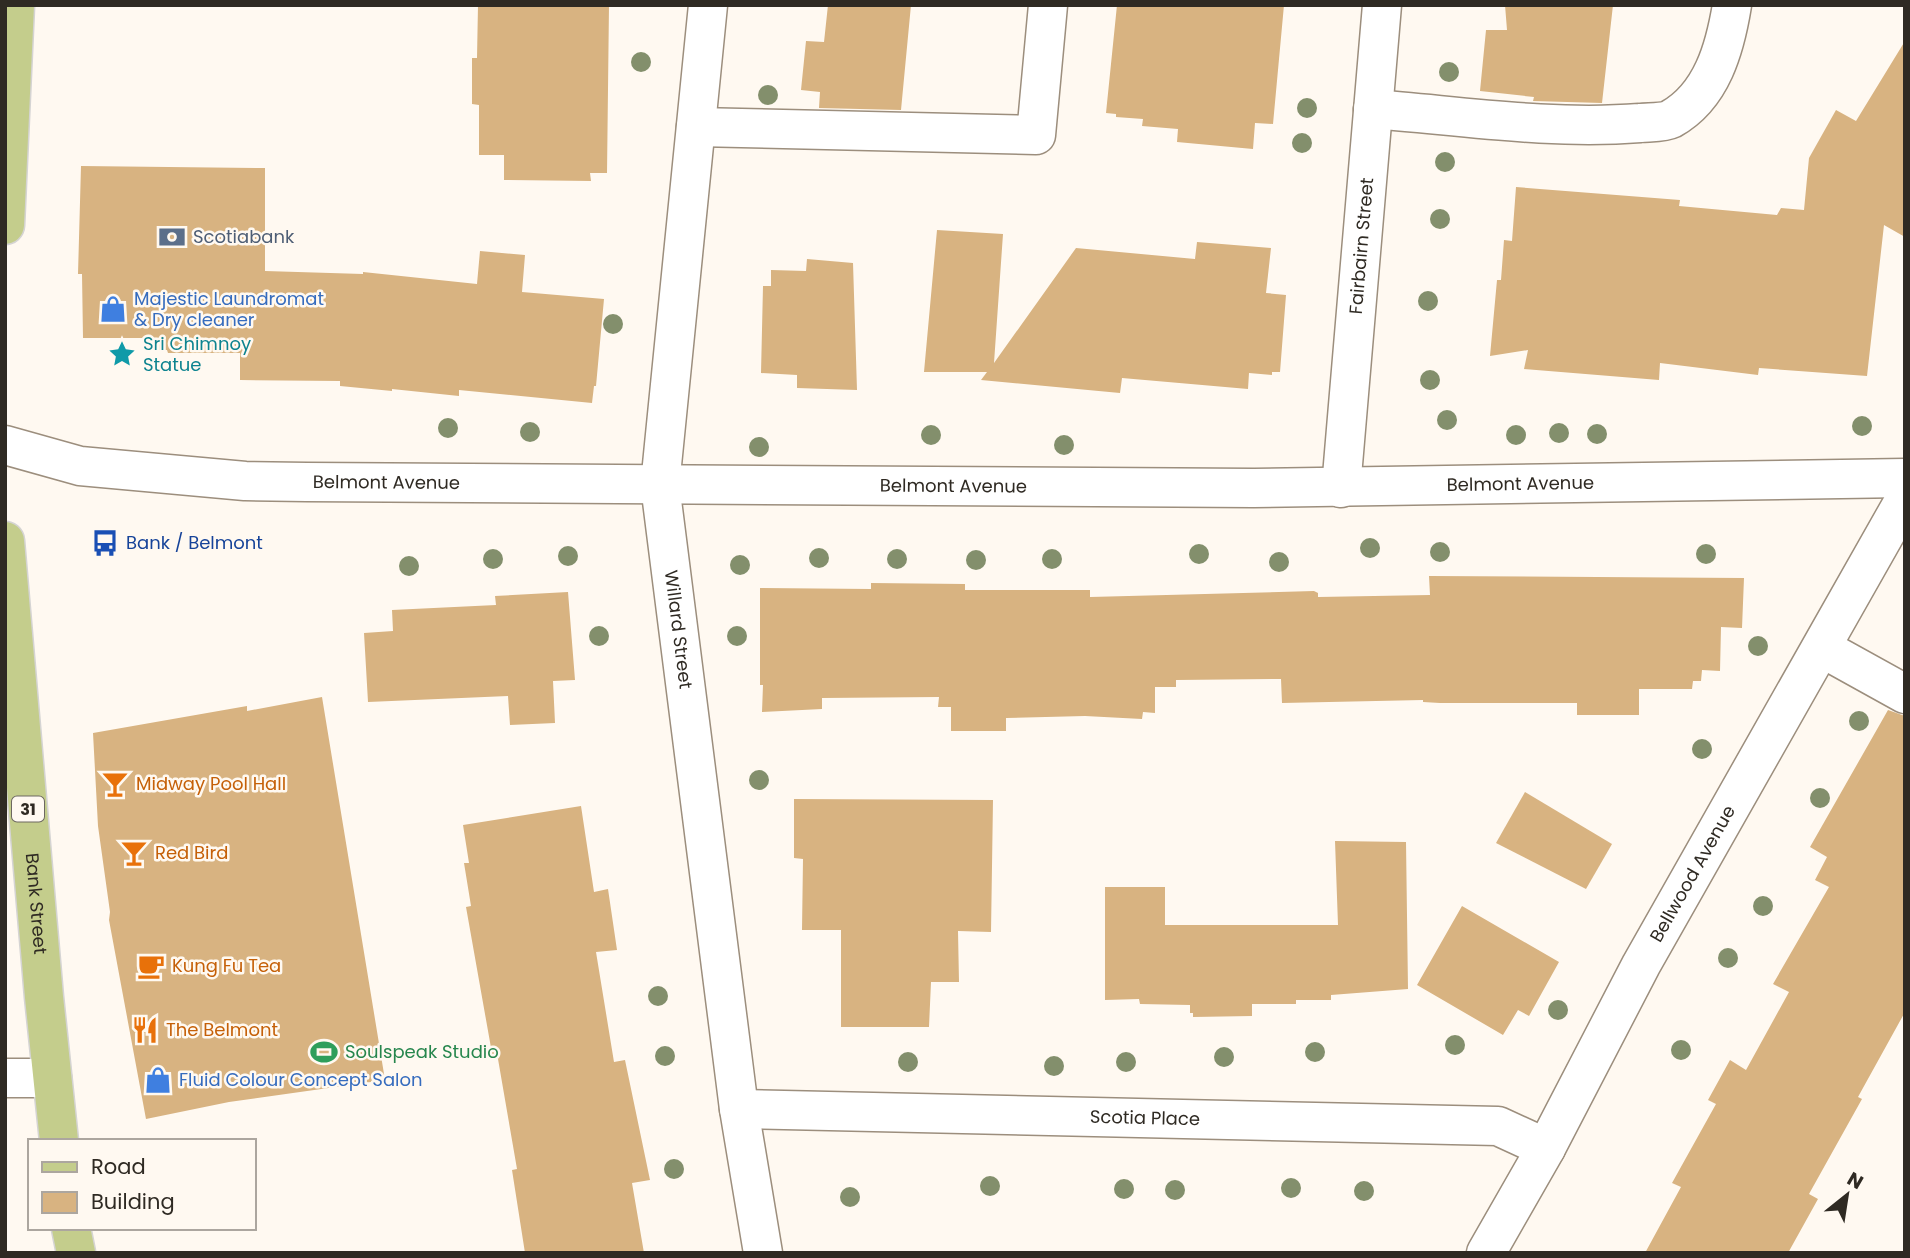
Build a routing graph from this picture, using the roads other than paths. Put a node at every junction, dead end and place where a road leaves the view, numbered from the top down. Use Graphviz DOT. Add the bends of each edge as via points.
graph roads {
  1 [pos="15,5"];
  2 [pos="708,5"];
  3 [pos="1048,5"];
  4 [pos="1382,5"];
  5 [pos="1732,5"];
  6 [pos="1373,109"];
  7 [pos="696,127"];
  8 [pos="5,225"];
  9 [pos="5,445"];
  10 [pos="1905,478"];
  11 [pos="660,485"];
  12 [pos="1341,488"];
  13 [pos="1905,499"];
  14 [pos="5,541"];
  15 [pos="1822,648"];
  16 [pos="1905,694"];
  17 [pos="5,1078"];
  18 [pos="52,1078"];
  19 [pos="739,1109"];
  20 [pos="59,1139"];
  21 [pos="1546,1147"];
  22 [pos="71,1230"];
  23 [pos="76,1253"];
  24 [pos="763,1253"];
  25 [pos="1486,1253"];
  1 -- 8 [label="main road"];
  2 -- 7 [label="street, Willard Street"];
  3 -- 7 [label="street" via="1036,135"];
  4 -- 6 [label="street, Fairbairn Street"];
  5 -- 6 [label="street" via="1715,71 1698,97 1669,120 1536,124"];
  6 -- 12 [label="street, Fairbairn Street"];
  7 -- 11 [label="street, Willard Street"];
  9 -- 11 [label="street, Belmont Avenue" via="80,466 245,481"];
  10 -- 12 [label="street, Belmont Avenue"];
  11 -- 12 [label="street, Belmont Avenue"];
  11 -- 19 [label="street, Willard Street"];
  13 -- 15 [label="street, Bellwood Avenue"];
  14 -- 18 [label="main road, Bank Street / 31"];
  15 -- 16 [label="street"];
  15 -- 21 [label="street, Bellwood Avenue" via="1641,965"];
  17 -- 18 [label="street"];
  18 -- 20 [label="main road, Bank Street / 31"];
  19 -- 21 [label="street, Scotia Place" via="1498,1125"];
  19 -- 24 [label="street, Willard Street"];
  21 -- 25 [label="street, Bellwood Avenue"];
  22 -- 23 [label="main road"];
}
